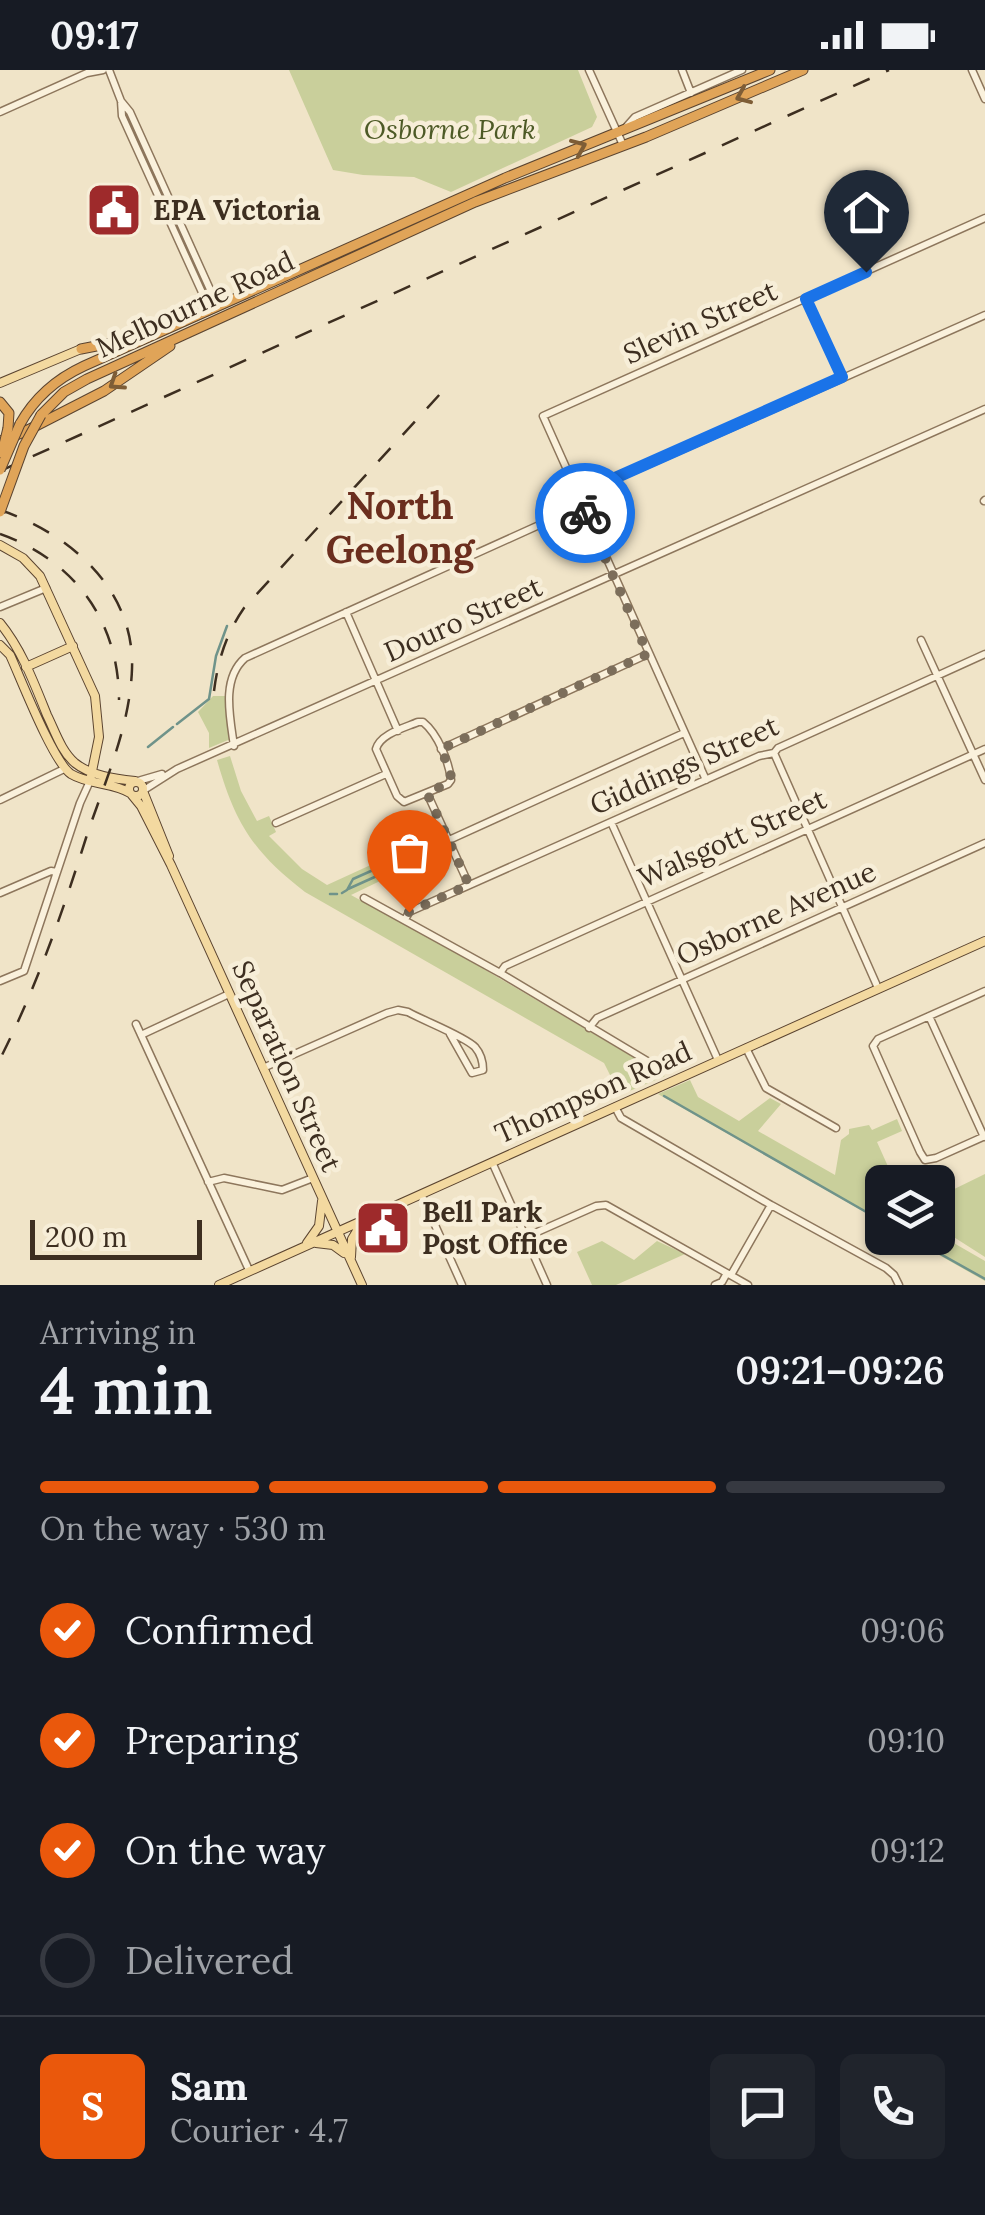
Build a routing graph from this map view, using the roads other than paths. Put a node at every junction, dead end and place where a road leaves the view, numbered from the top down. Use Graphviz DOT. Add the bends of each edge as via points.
graph roads {
  1 [pos="106,70"];
  2 [pos="590,70"];
  3 [pos="682,70"];
  4 [pos="742,70"];
  5 [pos="768,70"];
  6 [pos="789,70"];
  7 [pos="803,70"];
  8 [pos="972,70"];
  9 [pos="88,72"];
  10 [pos="691,93"];
  11 [pos="985,99"];
  12 [pos="0,112"];
  13 [pos="622,129"];
  14 [pos="623,145"];
  15 [pos="985,218"];
  16 [pos="806,299"];
  17 [pos="212,308"];
  18 [pos="985,314"];
  19 [pos="217,319"];
  20 [pos="197,329"];
  21 [pos="156,334"];
  22 [pos="81,349"];
  23 [pos="842,377"];
  24 [pos="0,382"];
  25 [pos="0,402"];
  26 [pos="985,410"];
  27 [pos="0,442"];
  28 [pos="0,461"];
  29 [pos="0,470"];
  30 [pos="580,497"];
  31 [pos="1,507"];
  32 [pos="0,545"];
  33 [pos="613,576"];
  34 [pos="46,588"];
  35 [pos="3,606"];
  36 [pos="346,612"];
  37 [pos="0,623"];
  38 [pos="921,640"];
  39 [pos="0,645"];
  40 [pos="73,646"];
  41 [pos="648,654"];
  42 [pos="985,654"];
  43 [pos="22,668"];
  44 [pos="938,676"];
  45 [pos="377,682"];
  46 [pos="398,731"];
  47 [pos="684,733"];
  48 [pos="234,746"];
  49 [pos="441,749"];
  50 [pos="985,749"];
  51 [pos="774,753"];
  52 [pos="973,754"];
  53 [pos="72,761"];
  54 [pos="64,769"];
  55 [pos="177,769"];
  56 [pos="386,774"];
  57 [pos="91,777"];
  58 [pos="706,780"];
  59 [pos="985,780"];
  60 [pos="136,781"];
  61 [pos="144,791"];
  62 [pos="427,793"];
  63 [pos="131,794"];
  64 [pos="0,800"];
  65 [pos="611,822"];
  66 [pos="276,823"];
  67 [pos="806,829"];
  68 [pos="449,840"];
  69 [pos="985,843"];
  70 [pos="172,865"];
  71 [pos="57,872"];
  72 [pos="469,885"];
  73 [pos="0,893"];
  74 [pos="364,898"];
  75 [pos="646,902"];
  76 [pos="842,908"];
  77 [pos="405,920"];
  78 [pos="982,944"];
  79 [pos="500,973"];
  80 [pos="682,980"];
  81 [pos="0,981"];
  82 [pos="878,988"];
  83 [pos="985,991"];
  84 [pos="229,994"];
  85 [pos="930,1016"];
  86 [pos="136,1024"];
  87 [pos="589,1028"];
  88 [pos="450,1034"];
  89 [pos="141,1035"];
  90 [pos="746,1048"];
  91 [pos="718,1060"];
  92 [pos="654,1065"];
  93 [pos="263,1068"];
  94 [pos="615,1107"];
  95 [pos="836,1128"];
  96 [pos="985,1136"];
  97 [pos="492,1162"];
  98 [pos="313,1178"];
  99 [pos="208,1182"];
  100 [pos="421,1194"];
  101 [pos="322,1198"];
  102 [pos="771,1205"];
  103 [pos="364,1220"];
  104 [pos="338,1231"];
  105 [pos="526,1238"];
  106 [pos="307,1245"];
  107 [pos="351,1262"];
  108 [pos="249,1270"];
  109 [pos="729,1274"];
  110 [pos="219,1285"];
  111 [pos="362,1285"];
  112 [pos="462,1285"];
  113 [pos="548,1285"];
  114 [pos="714,1285"];
  115 [pos="748,1285"];
  116 [pos="899,1285"];
  1 -- 9 [label="street"];
  1 -- 17 [label="street"];
  2 -- 13 [label="street"];
  3 -- 10 [label="street"];
  4 -- 10 [label="street"];
  5 -- 6 [label="highway, Melbourne Road" via="772,76"];
  5 -- 13 [label="highway, Melbourne Road"];
  7 -- 14 [label="highway, Melbourne Road, one-way"];
  8 -- 11 [label="street"];
  9 -- 12 [label="street"];
  10 -- 13 [label="street"];
  13 -- 14 [label="street"];
  17 -- 13 [label="highway, Melbourne Road, one-way"];
  14 -- 19 [label="highway, Melbourne Road" via="485,198"];
  15 -- 16 [label="street, Slevin Street"];
  16 -- 23 [label="street"];
  16 -- 30 [label="street, Slevin Street" via="543,416"];
  17 -- 19 [label="highway"];
  17 -- 21 [label="highway, Melbourne Road"];
  18 -- 23 [label="street"];
  19 -- 20 [label="highway, Melbourne Road"];
  20 -- 27 [label="highway, one-way" via="104,391"];
  20 -- 31 [label="highway, Melbourne Road, bridge" via="56,399 29,435"];
  21 -- 22 [label="highway"];
  21 -- 29 [label="highway, Melbourne Road, bridge" via="62,378 35,401"];
  22 -- 24 [label="main road"];
  23 -- 30 [label="street"];
  25 -- 28 [label="highway, bridge" via="9,413"];
  26 -- 33 [label="street, Douro Street"];
  30 -- 33 [label="street"];
  30 -- 36 [label="street" via="548,522"];
  32 -- 34 [label="main road" via="31,564"];
  33 -- 41 [label="street"];
  33 -- 45 [label="street, Douro Street"];
  34 -- 35 [label="street"];
  34 -- 40 [label="main road"];
  36 -- 45 [label="street"];
  36 -- 48 [label="street" via="240,662 229,698"];
  37 -- 43 [label="main road"];
  38 -- 44 [label="street"];
  39 -- 43 [label="main road"];
  40 -- 43 [label="main road"];
  40 -- 57 [label="main road" via="96,698"];
  41 -- 47 [label="street"];
  41 -- 49 [label="street"];
  42 -- 44 [label="street, Giddings Street"];
  43 -- 53 [label="main road"];
  43 -- 54 [label="main road"];
  44 -- 51 [label="street, Giddings Street"];
  44 -- 52 [label="street"];
  45 -- 46 [label="street"];
  45 -- 48 [label="street, Douro Street"];
  46 -- 49 [label="street" via="423,722"];
  46 -- 56 [label="street" via="376,745"];
  47 -- 58 [label="street"];
  47 -- 68 [label="street"];
  48 -- 55 [label="street, Douro Street"];
  49 -- 62 [label="street" via="451,780"];
  50 -- 52 [label="street, Walsgott Street"];
  51 -- 58 [label="street, Giddings Street"];
  51 -- 67 [label="street"];
  52 -- 59 [label="street"];
  52 -- 67 [label="street, Walsgott Street"];
  53 -- 54 [label="main road"];
  53 -- 57 [label="main road"];
  54 -- 57 [label="main road"];
  54 -- 64 [label="street"];
  55 -- 60 [label="street, Douro Street"];
  55 -- 61 [label="street, Douro Street"];
  56 -- 62 [label="street" via="400,800"];
  56 -- 66 [label="street"];
  57 -- 60 [label="main road"];
  57 -- 63 [label="main road"];
  57 -- 71 [label="street"];
  58 -- 65 [label="street, Giddings Street"];
  60 -- 61 [label="main road"];
  60 -- 63 [label="main road"];
  61 -- 63 [label="main road"];
  61 -- 70 [label="main road, Separation Street"];
  62 -- 68 [label="street"];
  63 -- 70 [label="main road, Separation Street"];
  65 -- 72 [label="street, Giddings Street"];
  65 -- 75 [label="street"];
  67 -- 75 [label="street, Walsgott Street"];
  67 -- 76 [label="street"];
  68 -- 72 [label="street"];
  69 -- 76 [label="street, Osborne Avenue"];
  70 -- 84 [label="main road, Separation Street"];
  71 -- 73 [label="street"];
  71 -- 81 [label="street" via="24,970"];
  72 -- 77 [label="street, Giddings Street" via="409,912"];
  74 -- 77 [label="street"];
  75 -- 79 [label="street, Walsgott Street"];
  75 -- 80 [label="street"];
  76 -- 80 [label="street, Osborne Avenue"];
  76 -- 82 [label="street"];
  77 -- 79 [label="street"];
  78 -- 82 [label="main road, Thompson Road"];
  79 -- 87 [label="street"];
  80 -- 87 [label="street, Osborne Avenue" via="596,1018"];
  80 -- 91 [label="street"];
  82 -- 90 [label="main road, Thompson Road"];
  83 -- 85 [label="street"];
  84 -- 89 [label="street"];
  84 -- 93 [label="main road, Separation Street"];
  85 -- 96 [label="street"];
  85 -- 96 [label="street" via="872,1046 920,1152 930,1160"];
  86 -- 89 [label="street"];
  87 -- 92 [label="street"];
  88 -- 88 [label="street" via="474,1046 484,1070 472,1073"];
  88 -- 93 [label="street" via="393,1010"];
  89 -- 99 [label="street"];
  90 -- 91 [label="main road, Thompson Road"];
  90 -- 95 [label="street" via="764,1086"];
  91 -- 94 [label="main road, Thompson Road"];
  93 -- 98 [label="main road, Separation Street"];
  94 -- 97 [label="main road, Thompson Road"];
  94 -- 102 [label="street" via="621,1118"];
  97 -- 100 [label="main road, Thompson Road"];
  97 -- 105 [label="street"];
  98 -- 99 [label="street" via="282,1190 224,1178"];
  98 -- 101 [label="main road, Separation Street"];
  99 -- 108 [label="street"];
  100 -- 103 [label="main road, Thompson Road"];
  100 -- 112 [label="street"];
  101 -- 104 [label="main road, Separation Street"];
  101 -- 106 [label="main road" via="318,1227"];
  102 -- 109 [label="street"];
  102 -- 116 [label="street" via="886,1268"];
  103 -- 104 [label="main road, Thompson Road"];
  103 -- 107 [label="main road" via="351,1241"];
  104 -- 106 [label="main road, Thompson Road"];
  104 -- 107 [label="main road, Separation Street"];
  105 -- 109 [label="street" via="606,1204"];
  105 -- 113 [label="street"];
  106 -- 107 [label="main road" via="336,1246"];
  106 -- 108 [label="main road, Thompson Road"];
  107 -- 111 [label="main road, Separation Street"];
  108 -- 110 [label="main road, Thompson Road"];
  109 -- 114 [label="street"];
  109 -- 115 [label="street"];
}
